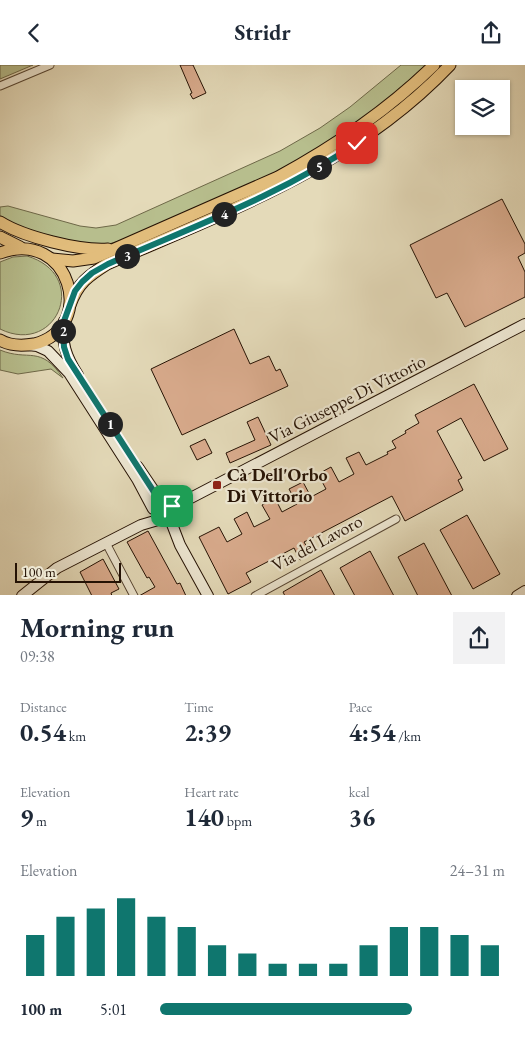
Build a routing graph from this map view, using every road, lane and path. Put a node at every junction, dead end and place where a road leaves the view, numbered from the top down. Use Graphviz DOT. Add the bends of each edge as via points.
graph roads {
  1 [pos="50,65"];
  2 [pos="434,65"];
  3 [pos="450,65"];
  4 [pos="0,86"];
  5 [pos="0,222"];
  6 [pos="0,237"];
  7 [pos="22,248"];
  8 [pos="117,249"];
  9 [pos="0,253"];
  10 [pos="52,259"];
  11 [pos="70,305"];
  12 [pos="64,321"];
  13 [pos="525,324"];
  14 [pos="0,340"];
  15 [pos="27,345"];
  16 [pos="162,512"];
  17 [pos="396,519"];
  18 [pos="106,543"];
  19 [pos="525,591"];
  20 [pos="22,595"];
  21 [pos="134,595"];
  22 [pos="208,595"];
  23 [pos="254,595"];
  24 [pos="517,595"];
  1 -- 4 [label="street"];
  2 -- 8 [label="main road" via="360,128 306,162 243,194"];
  3 -- 11 [label="main road" via="419,95 336,157 268,194 108,264 82,282"];
  5 -- 8 [label="main road" via="74,247"];
  6 -- 7 [label="main road"];
  7 -- 9 [label="main road"];
  7 -- 10 [label="main road" via="43,253"];
  8 -- 10 [label="main road" via="84,260"];
  10 -- 11 [label="main road" via="60,266 69,284"];
  11 -- 12 [label="main road"];
  12 -- 15 [label="main road" via="49,337"];
  12 -- 16 [label="main road" via="64,347 68,359"];
  13 -- 16 [label="main road, Via Giuseppe Di Vittorio"];
  14 -- 15 [label="main road"];
  15 -- 16 [label="main road" via="48,351 69,373"];
  16 -- 18 [label="main road"];
  16 -- 22 [label="main road"];
  17 -- 23 [label="street, Via del Lavoro"];
  18 -- 20 [label="main road" via="50,573"];
  18 -- 21 [label="street"];
  19 -- 24 [label="main road"];
}
